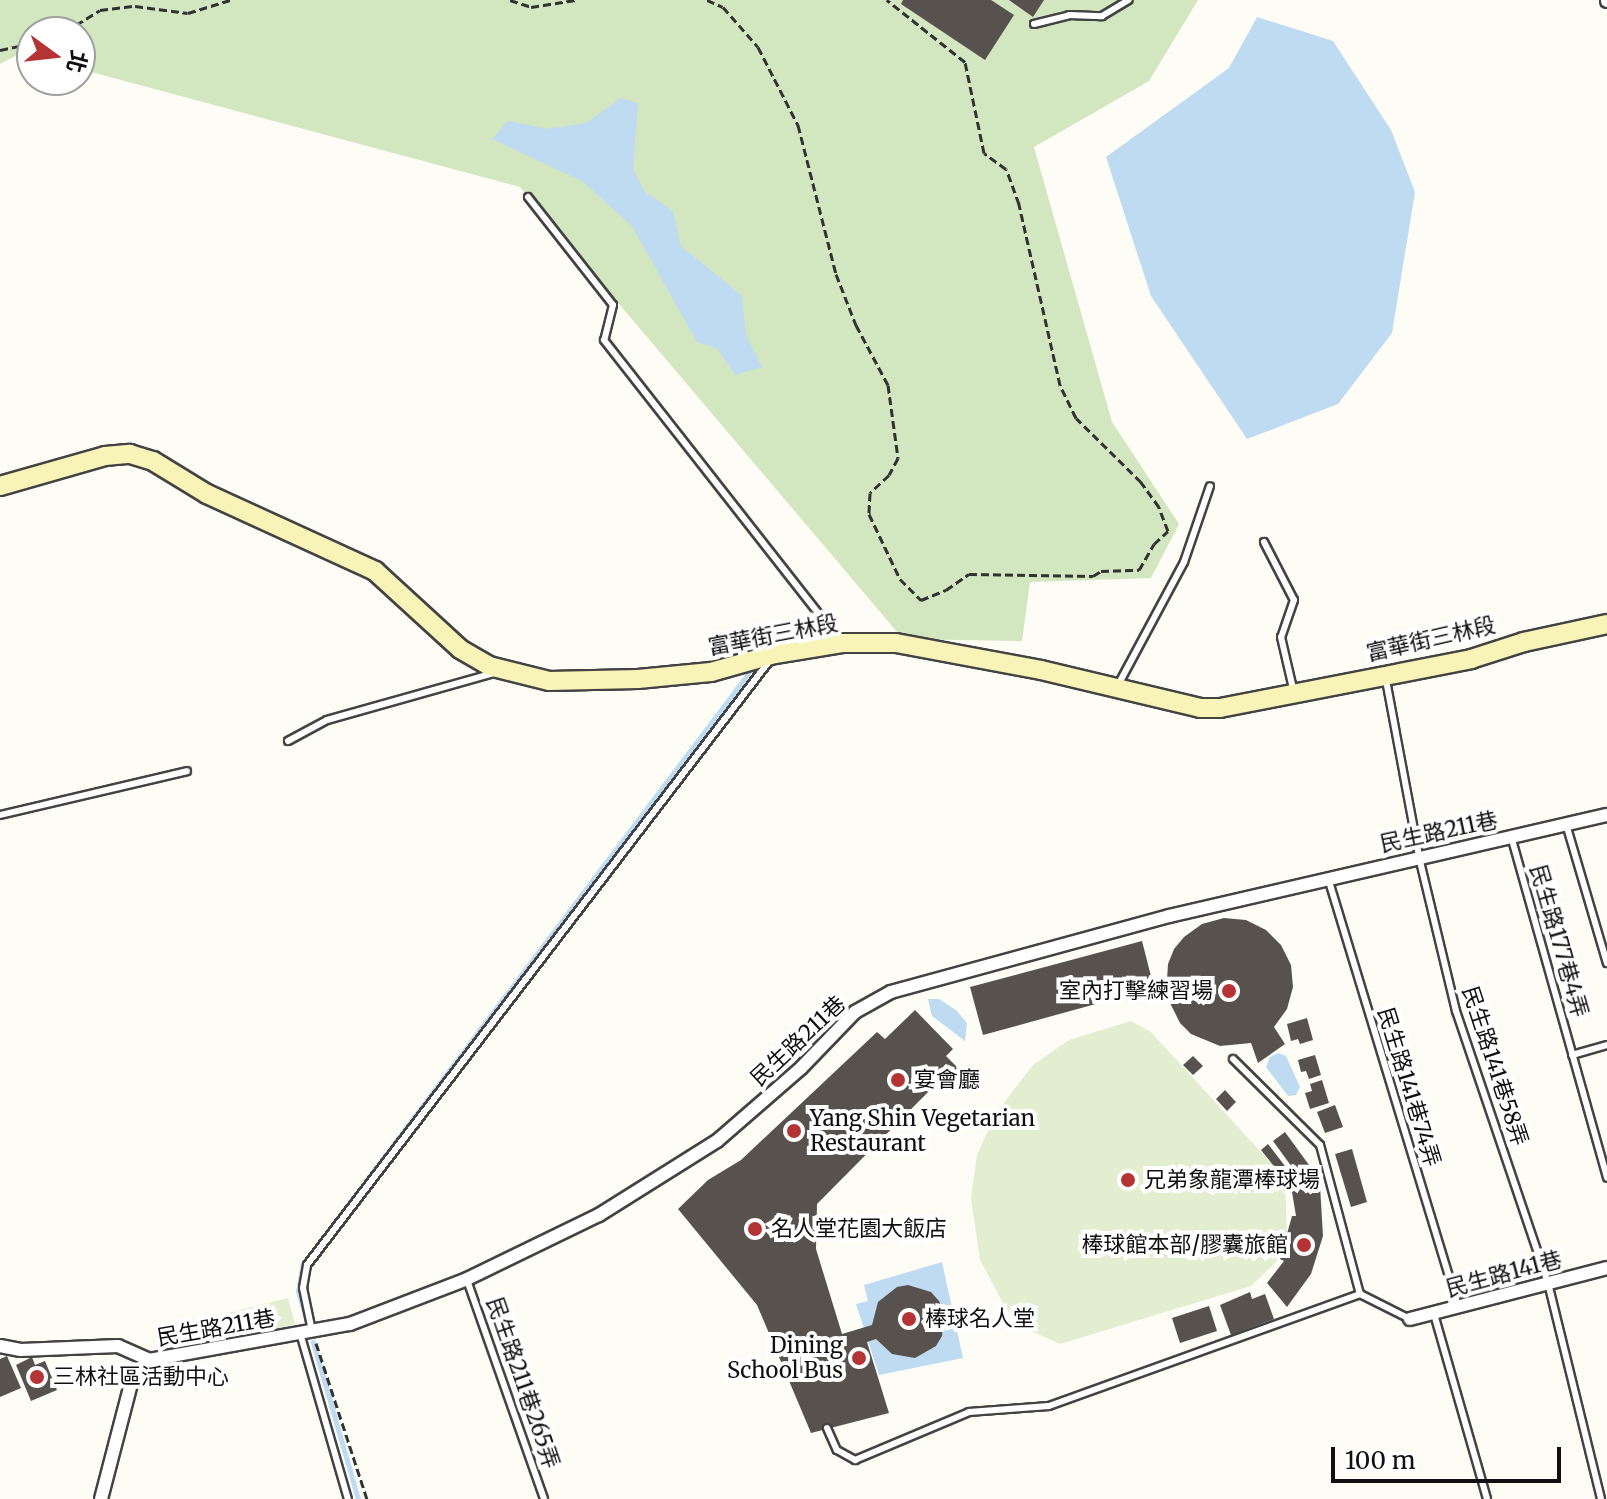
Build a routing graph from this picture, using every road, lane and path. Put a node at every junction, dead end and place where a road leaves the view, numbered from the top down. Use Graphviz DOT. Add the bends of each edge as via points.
graph roads {
  1 [pos="230,0"];
  2 [pos="510,0"];
  3 [pos="575,0"];
  4 [pos="707,0"];
  5 [pos="887,0"];
  6 [pos="1129,0"];
  7 [pos="90,16"];
  8 [pos="1034,24"];
  9 [pos="528,197"];
  10 [pos="0,486"];
  11 [pos="1210,486"];
  12 [pos="1264,542"];
  13 [pos="1607,624"];
  14 [pos="842,643"];
  15 [pos="775,654"];
  16 [pos="505,670"];
  17 [pos="1385,675"];
  18 [pos="1115,690"];
  19 [pos="1294,693"];
  20 [pos="288,741"];
  21 [pos="187,771"];
  22 [pos="0,815"];
  23 [pos="1607,815"];
  24 [pos="1566,824"];
  25 [pos="1511,836"];
  26 [pos="1419,857"];
  27 [pos="1328,876"];
  28 [pos="1607,963"];
  29 [pos="1607,1045"];
  30 [pos="1572,1055"];
  31 [pos="1233,1059"];
  32 [pos="1607,1133"];
  33 [pos="1595,1137"];
  34 [pos="1607,1178"];
  35 [pos="1607,1268"];
  36 [pos="467,1279"];
  37 [pos="1548,1283"];
  38 [pos="1360,1294"];
  39 [pos="1458,1307"];
  40 [pos="1434,1313"];
  41 [pos="1410,1319"];
  42 [pos="306,1332"];
  43 [pos="0,1346"];
  44 [pos="149,1360"];
  45 [pos="827,1428"];
  46 [pos="101,1499"];
  47 [pos="348,1499"];
  48 [pos="367,1499"];
  49 [pos="544,1499"];
  50 [pos="1487,1499"];
  51 [pos="1601,1499"];
  1 -- 7 [label="path" via="188,13 135,6"];
  2 -- 3 [label="path" via="531,7"];
  4 -- 5 [label="path" via="723,7 758,47 798,125 836,274 888,385 898,458 870,493 869,514 900,579 921,600 969,574 1093,576 1139,570 1168,531 1141,482 1076,418 1060,385 1019,204 1006,169 984,153 965,62"];
  6 -- 8 [label="lane" via="1102,16 1069,15"];
  9 -- 14 [label="lane" via="613,305 604,340"];
  10 -- 16 [label="street, 富華街三林段" via="105,456 130,454 153,461 207,494 375,571 460,649"];
  11 -- 18 [label="lane" via="1184,562"];
  12 -- 19 [label="lane" via="1294,600 1281,637"];
  13 -- 17 [label="street, 富華街三林段"];
  14 -- 15 [label="street, 富華街三林段"];
  14 -- 18 [label="street, 富華街三林段" via="896,643 1041,670"];
  15 -- 16 [label="street, 富華街三林段" via="711,672 638,679 549,681"];
  15 -- 42 [label="lane" via="307,1265"];
  16 -- 20 [label="lane" via="327,720"];
  17 -- 19 [label="street, 富華街三林段"];
  17 -- 26 [label="lane, 民生路141巷58弄"];
  18 -- 19 [label="street, 富華街三林段" via="1200,708"];
  21 -- 22 [label="lane"];
  23 -- 24 [label="street, 民生路211巷"];
  24 -- 25 [label="street, 民生路211巷"];
  24 -- 28 [label="lane"];
  25 -- 26 [label="street, 民生路211巷"];
  25 -- 30 [label="lane, 民生路177巷4弄"];
  26 -- 27 [label="street, 民生路211巷"];
  26 -- 37 [label="lane, 民生路141巷58弄" via="1456,1011"];
  27 -- 36 [label="street, 民生路211巷" via="891,992 855,1012 801,1068 717,1141 599,1215"];
  27 -- 39 [label="lane, 民生路141巷74弄"];
  29 -- 30 [label="lane"];
  30 -- 33 [label="lane, 民生路177巷4弄"];
  31 -- 38 [label="lane" via="1320,1145"];
  32 -- 33 [label="lane"];
  33 -- 34 [label="lane, 民生路177巷4弄"];
  35 -- 37 [label="street, 民生路141巷"];
  36 -- 42 [label="street, 民生路211巷" via="350,1324"];
  36 -- 49 [label="lane, 民生路211巷265弄"];
  37 -- 39 [label="street, 民生路141巷"];
  37 -- 51 [label="lane, 民生路141巷58弄"];
  38 -- 41 [label="lane"];
  38 -- 45 [label="lane" via="1049,1406 969,1412 855,1460 837,1450"];
  39 -- 40 [label="street, 民生路141巷"];
  40 -- 41 [label="street, 民生路141巷"];
  40 -- 50 [label="lane"];
  42 -- 44 [label="street, 民生路211巷"];
  42 -- 47 [label="lane"];
  42 -- 48 [label="path"];
  43 -- 44 [label="street" via="118,1346"];
  44 -- 46 [label="street" via="133,1376"];
}
